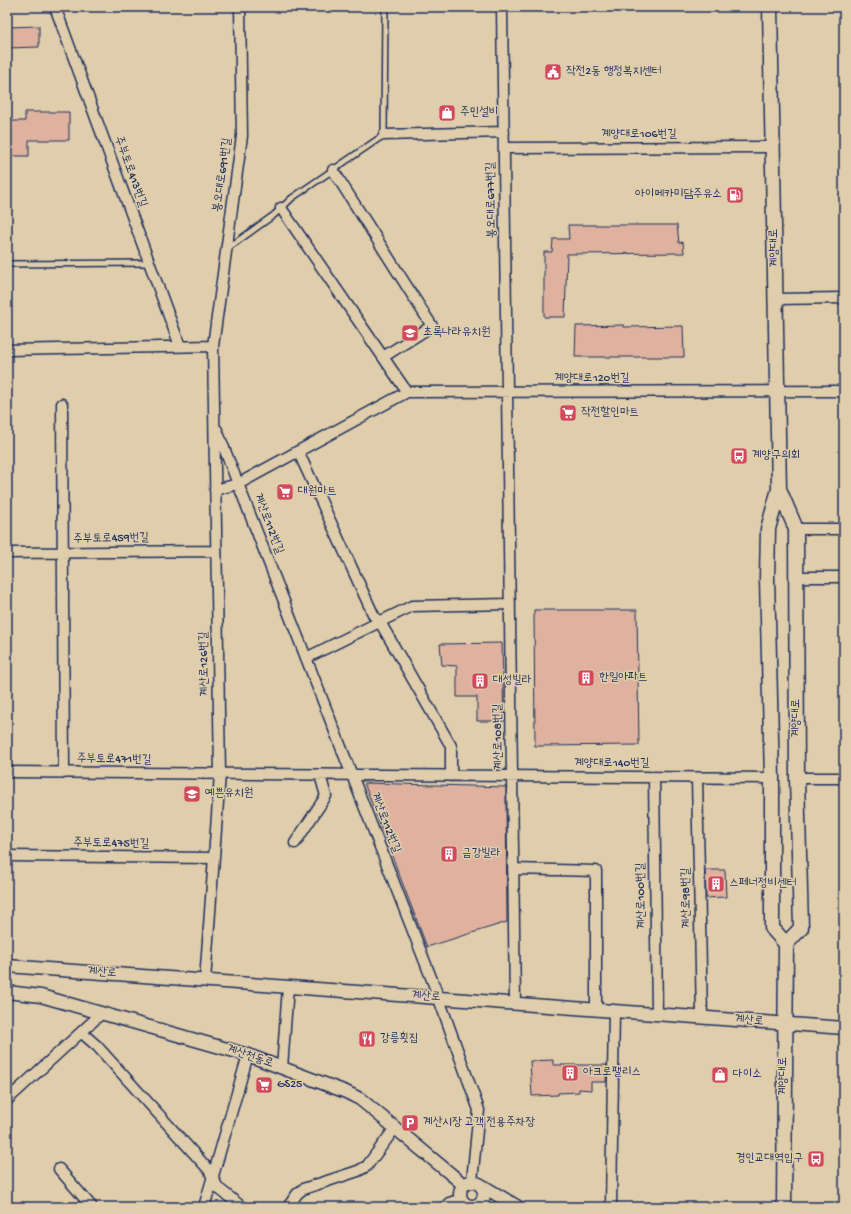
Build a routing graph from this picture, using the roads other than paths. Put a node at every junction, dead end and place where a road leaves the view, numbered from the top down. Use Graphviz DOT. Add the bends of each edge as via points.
graph roads {
  1 [pos="55,7"];
  2 [pos="240,7"];
  3 [pos="385,7"];
  4 [pos="502,7"];
  5 [pos="770,7"];
  6 [pos="504,132"];
  7 [pos="384,135"];
  8 [pos="773,147"];
  9 [pos="504,148"];
  10 [pos="334,170"];
  11 [pos="281,208"];
  12 [pos="226,249"];
  13 [pos="149,263"];
  14 [pos="7,264"];
  15 [pos="844,298"];
  16 [pos="776,299"];
  17 [pos="180,346"];
  18 [pos="213,346"];
  19 [pos="7,350"];
  20 [pos="383,357"];
  21 [pos="844,391"];
  22 [pos="407,392"];
  23 [pos="508,392"];
  24 [pos="777,392"];
  25 [pos="62,404"];
  26 [pos="214,422"];
  27 [pos="298,451"];
  28 [pos="238,484"];
  29 [pos="779,489"];
  30 [pos="215,490"];
  31 [pos="796,529"];
  32 [pos="844,529"];
  33 [pos="216,551"];
  34 [pos="7,553"];
  35 [pos="63,553"];
  36 [pos="796,577"];
  37 [pos="844,577"];
  38 [pos="510,604"];
  39 [pos="380,622"];
  40 [pos="306,658"];
  41 [pos="7,772"];
  42 [pos="64,773"];
  43 [pos="220,774"];
  44 [pos="320,775"];
  45 [pos="352,775"];
  46 [pos="451,776"];
  47 [pos="512,776"];
  48 [pos="654,778"];
  49 [pos="697,778"];
  50 [pos="772,778"];
  51 [pos="798,778"];
  52 [pos="844,778"];
  53 [pos="295,843"];
  54 [pos="7,856"];
  55 [pos="214,858"];
  56 [pos="513,869"];
  57 [pos="786,944"];
  58 [pos="7,966"];
  59 [pos="205,981"];
  60 [pos="288,987"];
  61 [pos="7,992"];
  62 [pos="439,998"];
  63 [pos="515,1004"];
  64 [pos="596,1010"];
  65 [pos="614,1011"];
  66 [pos="102,1013"];
  67 [pos="657,1014"];
  68 [pos="702,1017"];
  69 [pos="785,1024"];
  70 [pos="844,1028"];
  71 [pos="81,1032"];
  72 [pos="248,1055"];
  73 [pos="282,1068"];
  74 [pos="7,1100"];
  75 [pos="395,1128"];
  76 [pos="59,1169"];
  77 [pos="213,1177"];
  78 [pos="472,1183"];
  79 [pos="466,1203"];
  80 [pos="92,1207"];
  81 [pos="204,1207"];
  82 [pos="242,1207"];
  83 [pos="288,1207"];
  84 [pos="445,1207"];
  85 [pos="518,1207"];
  86 [pos="611,1207"];
  87 [pos="784,1207"];
  1 -- 13 [label="street, 주부토로413번길"];
  2 -- 12 [label="street, 봉오대로691번길" via="242,136"];
  3 -- 7 [label="lane"];
  4 -- 6 [label="street, 봉오대로677번길"];
  5 -- 8 [label="main road, 계양대로"];
  6 -- 7 [label="street"];
  6 -- 9 [label="street, 봉오대로677번길"];
  7 -- 10 [label="lane"];
  8 -- 9 [label="street, 계양대로106번길"];
  8 -- 16 [label="main road, 계양대로"];
  9 -- 23 [label="street, 봉오대로677번길"];
  10 -- 11 [label="lane"];
  10 -- 20 [label="street" via="432,326"];
  11 -- 12 [label="lane"];
  11 -- 20 [label="street"];
  12 -- 18 [label="street, 봉오대로691번길"];
  13 -- 14 [label="lane"];
  13 -- 17 [label="street, 주부토로413번길"];
  15 -- 16 [label="street"];
  16 -- 24 [label="main road, 계양대로"];
  17 -- 18 [label="street"];
  17 -- 19 [label="street"];
  18 -- 26 [label="street, 계산로126번길"];
  20 -- 22 [label="street"];
  21 -- 24 [label="street, 계양대로120번길"];
  22 -- 23 [label="street, 계양대로120번길"];
  22 -- 27 [label="street, 계양대로120번길"];
  23 -- 24 [label="street, 계양대로120번길"];
  23 -- 38 [label="street, 계산로108번길"];
  24 -- 29 [label="main road, 계양대로"];
  25 -- 35 [label="street"];
  26 -- 28 [label="street, 계산로112번길"];
  26 -- 30 [label="street, 계산로126번길"];
  27 -- 28 [label="street, 계양대로120번길"];
  27 -- 39 [label="street" via="374,616"];
  28 -- 30 [label="street, 계양대로120번길"];
  28 -- 40 [label="street, 계산로112번길"];
  29 -- 31 [label="main road, 계양대로"];
  29 -- 50 [label="main road, 계양대로" via="768,529"];
  30 -- 33 [label="street, 계산로126번길"];
  31 -- 32 [label="street"];
  31 -- 36 [label="main road, 계양대로"];
  33 -- 35 [label="street, 주부토로459번길"];
  33 -- 43 [label="street, 계산로126번길"];
  34 -- 35 [label="street, 주부토로459번길"];
  35 -- 42 [label="street"];
  36 -- 37 [label="street"];
  36 -- 51 [label="main road, 계양대로"];
  38 -- 39 [label="street" via="412,606"];
  38 -- 47 [label="street, 계산로108번길"];
  39 -- 40 [label="street"];
  39 -- 46 [label="street" via="451,746"];
  40 -- 45 [label="street, 계산로112번길"];
  41 -- 42 [label="street, 주부토로471번길"];
  42 -- 43 [label="street, 주부토로471번길"];
  43 -- 44 [label="street, 계양대로140번길"];
  43 -- 55 [label="street, 계산로126번길"];
  44 -- 45 [label="street, 계양대로140번길"];
  44 -- 53 [label="street" via="326,796"];
  45 -- 46 [label="street, 계양대로140번길"];
  45 -- 62 [label="street, 계산로112번길"];
  46 -- 47 [label="street, 계양대로140번길"];
  47 -- 48 [label="street, 계양대로140번길"];
  47 -- 56 [label="street, 계산로108번길"];
  48 -- 49 [label="street, 계양대로140번길"];
  48 -- 67 [label="street, 계산로100번길"];
  49 -- 50 [label="street, 계양대로140번길"];
  49 -- 68 [label="street, 계산로98번길"];
  50 -- 57 [label="main road, 계양대로" via="772,928"];
  51 -- 52 [label="street"];
  51 -- 57 [label="main road, 계양대로" via="801,928"];
  54 -- 55 [label="street, 주부토로475번길"];
  55 -- 59 [label="street, 계산로126번길"];
  56 -- 63 [label="street, 계산로108번길"];
  56 -- 64 [label="street" via="596,870"];
  57 -- 69 [label="main road, 계양대로"];
  58 -- 59 [label="street, 계산로"];
  59 -- 60 [label="street, 계산로"];
  60 -- 62 [label="street, 계산로"];
  60 -- 73 [label="street"];
  61 -- 66 [label="street, 계산천동로" via="41,996"];
  62 -- 63 [label="street, 계산로"];
  62 -- 78 [label="street, 계산로112번길" via="479,1110"];
  63 -- 64 [label="street, 계산로"];
  64 -- 65 [label="street, 계산로"];
  65 -- 67 [label="street, 계산로"];
  65 -- 86 [label="street"];
  66 -- 71 [label="street"];
  66 -- 72 [label="street, 계산천동로"];
  67 -- 68 [label="street, 계산로"];
  68 -- 69 [label="street, 계산로"];
  69 -- 70 [label="street, 계산로"];
  69 -- 87 [label="main road, 계양대로"];
  71 -- 74 [label="street"];
  71 -- 77 [label="street" via="102,1052"];
  72 -- 73 [label="street, 계산천동로"];
  72 -- 77 [label="street"];
  73 -- 75 [label="street, 계산천동로" via="360,1099"];
  75 -- 78 [label="street, 계산천동로"];
  75 -- 83 [label="street" via="367,1166 303,1189"];
  76 -- 80 [label="street"];
  77 -- 81 [label="street"];
  77 -- 82 [label="street" via="218,1188"];
  78 -- 79 [label="street" via="460,1191"];
  78 -- 79 [label="street" via="484,1191 483,1199 472,1206"];
  78 -- 85 [label="street, 계산천동로"];
  79 -- 84 [label="street" via="449,1203"];
}
